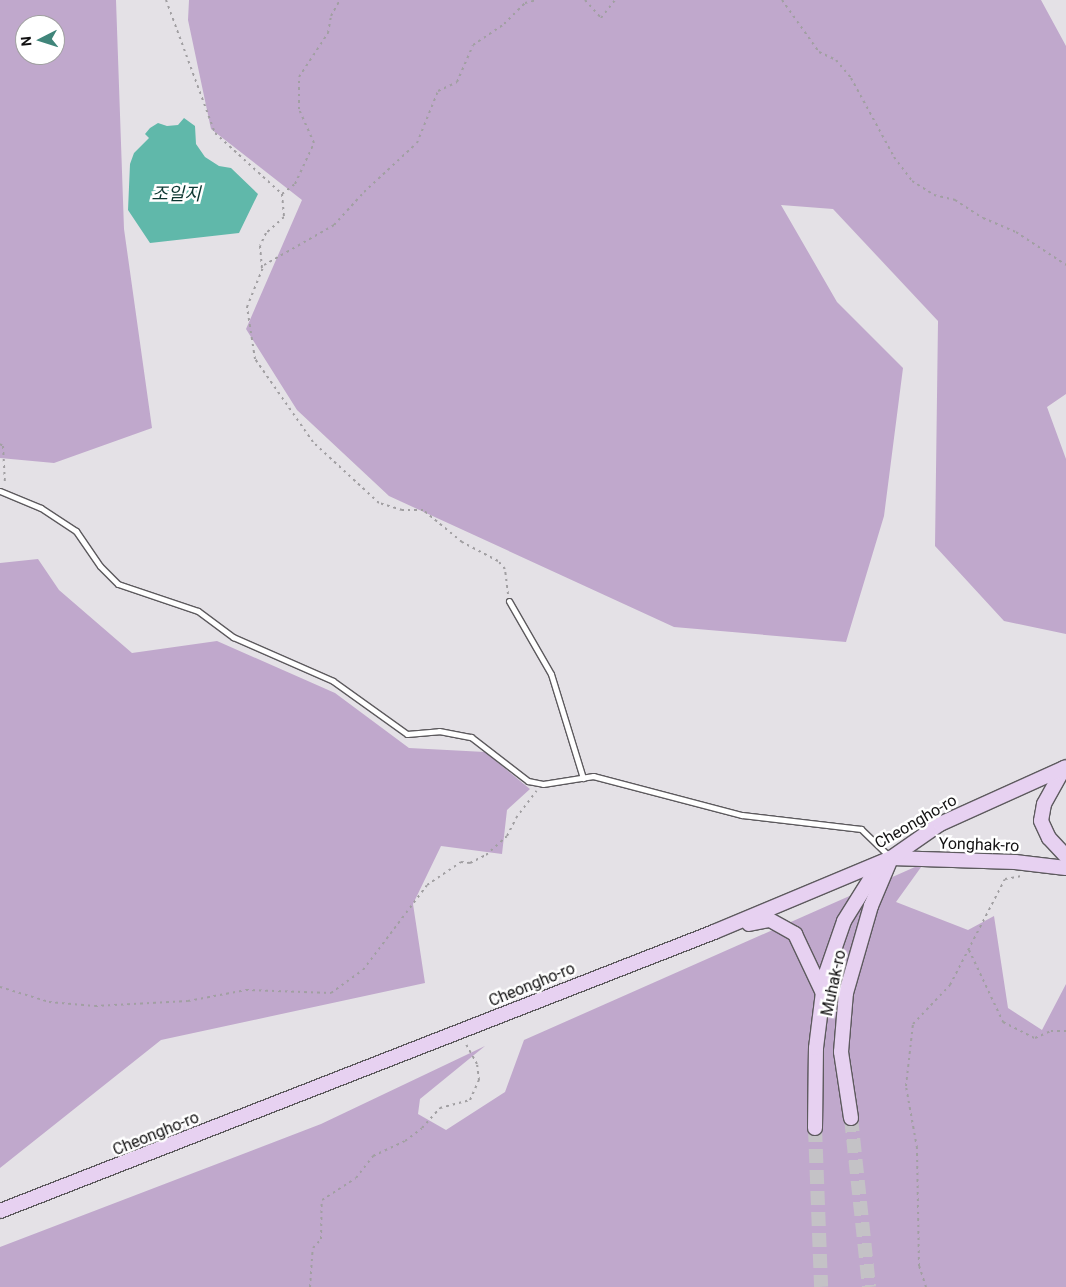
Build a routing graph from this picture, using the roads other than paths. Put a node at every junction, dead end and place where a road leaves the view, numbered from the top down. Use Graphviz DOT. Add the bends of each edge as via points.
graph roads {
  1 [pos="0,491"];
  2 [pos="509,601"];
  3 [pos="1065,768"];
  4 [pos="583,778"];
  5 [pos="1066,856"];
  6 [pos="891,858"];
  7 [pos="1066,868"];
  8 [pos="714,932"];
  9 [pos="822,994"];
  10 [pos="851,1118"];
  11 [pos="815,1128"];
  12 [pos="0,1211"];
  1 -- 4 [label="lane" via="40,508 76,531 100,566 118,584 198,611 232,637 333,681 396,729 407,734 440,731 471,737 528,780 543,784"];
  2 -- 4 [label="lane" via="552,674"];
  3 -- 5 [label="main road" via="1044,804 1040,822 1049,838"];
  3 -- 6 [label="main road, Cheongho-ro" via="940,824"];
  4 -- 6 [label="lane" via="593,776 742,815 861,829"];
  6 -- 7 [label="main road, Yonghak-ro" via="1015,862"];
  6 -- 8 [label="main road, Cheongho-ro"];
  6 -- 9 [label="main road" via="874,873 844,921"];
  6 -- 10 [label="main road, Muhak-ro" via="871,906 846,993 841,1052"];
  8 -- 9 [label="main road" via="770,920 796,934"];
  8 -- 12 [label="main road, Cheongho-ro"];
  9 -- 11 [label="main road" via="816,1048"];
}
